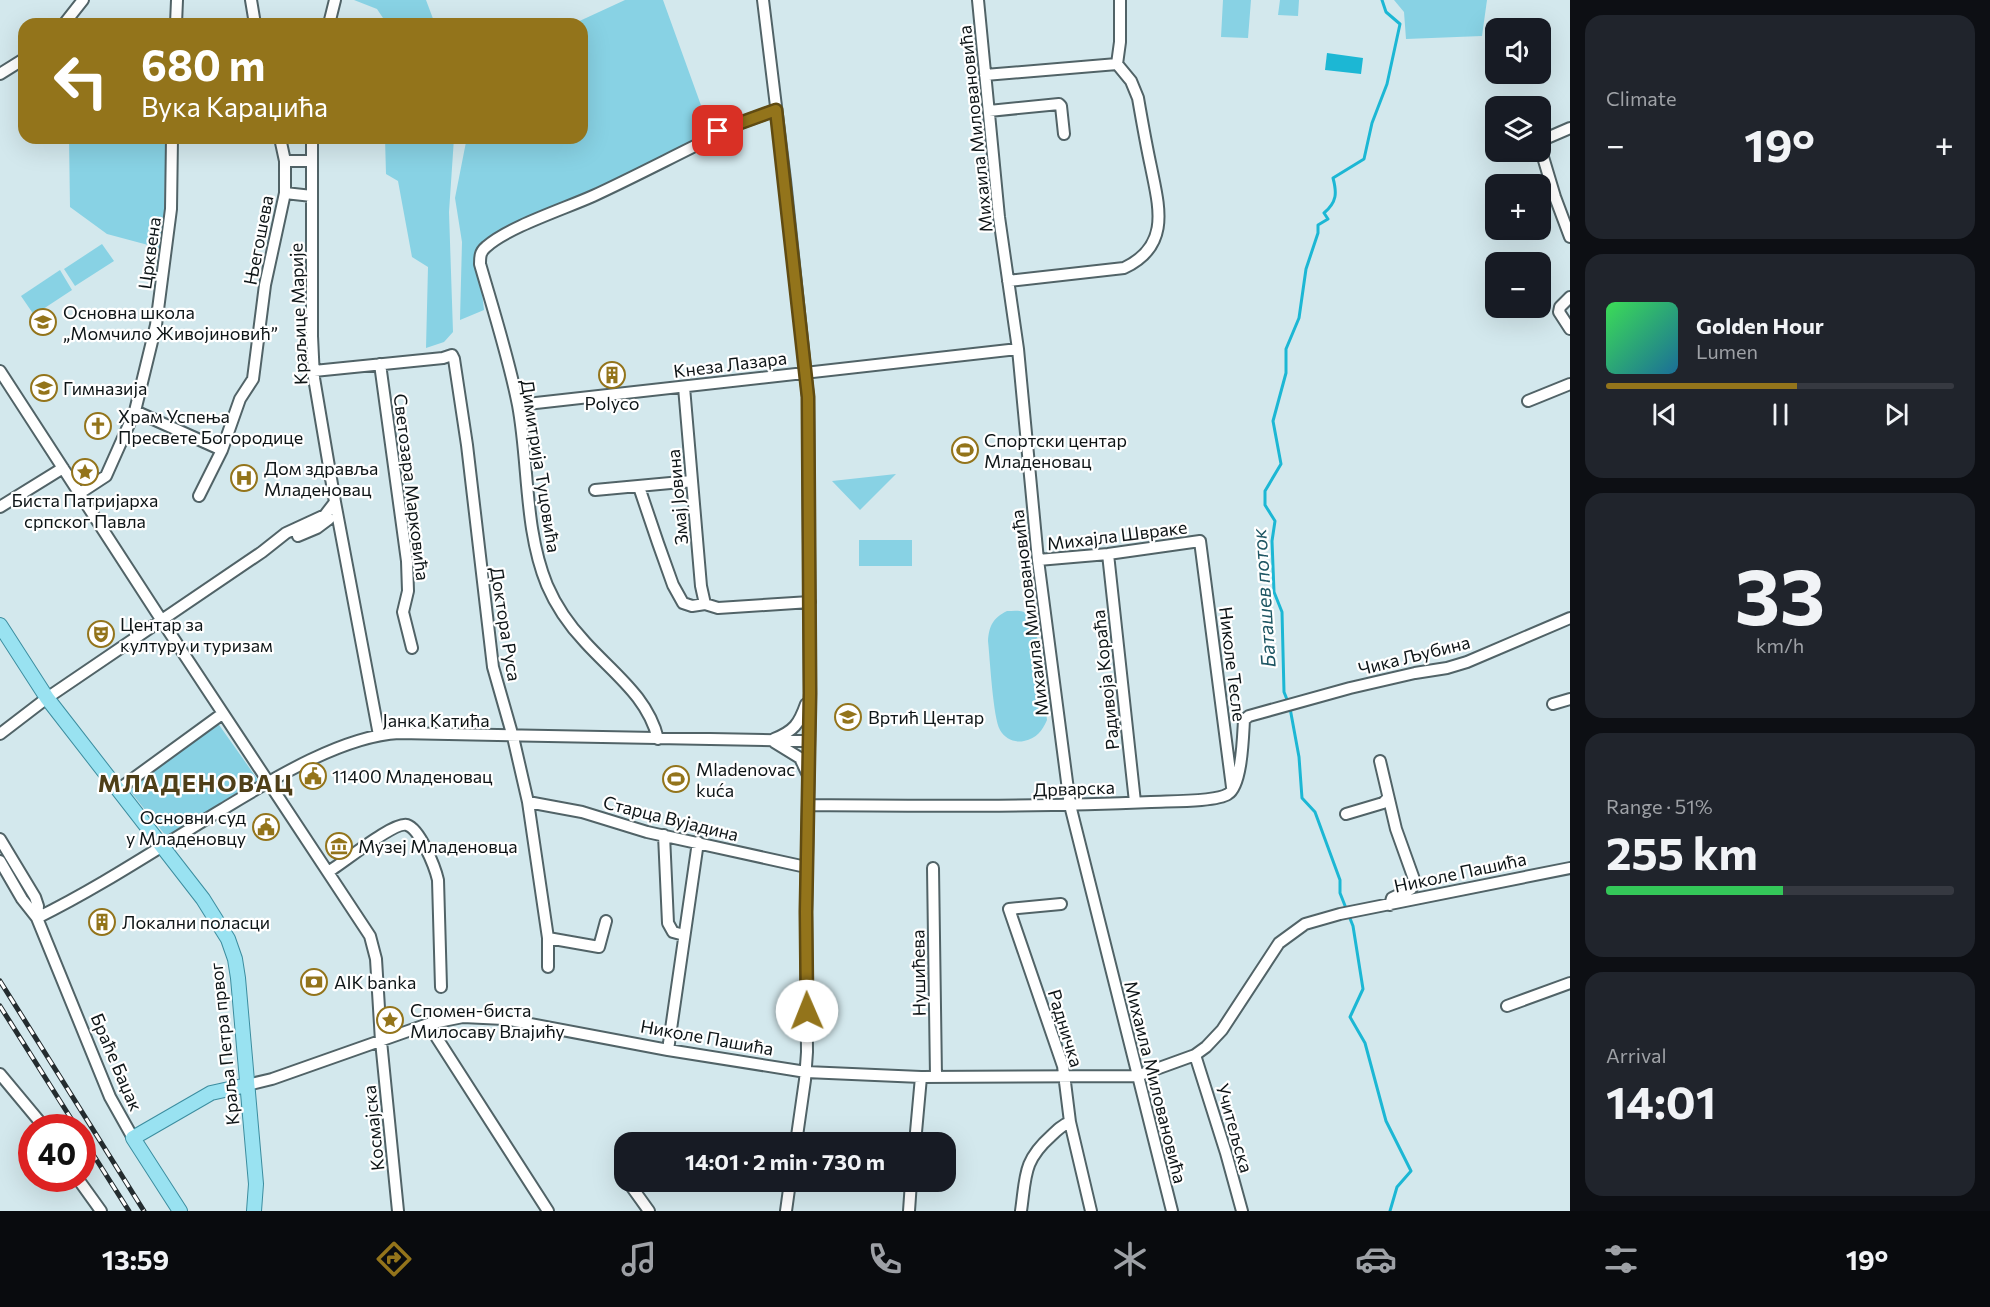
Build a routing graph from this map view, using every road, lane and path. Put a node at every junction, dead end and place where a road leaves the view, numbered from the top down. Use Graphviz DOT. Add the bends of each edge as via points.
graph roads {
  1 [pos="83,0"];
  2 [pos="177,0"];
  3 [pos="251,0"];
  4 [pos="335,0"];
  5 [pos="763,0"];
  6 [pos="978,0"];
  7 [pos="1120,0"];
  8 [pos="69,18"];
  9 [pos="176,18"];
  10 [pos="254,18"];
  11 [pos="330,18"];
  12 [pos="18,63"];
  13 [pos="1117,64"];
  14 [pos="0,74"];
  15 [pos="985,75"];
  16 [pos="776,110"];
  17 [pos="989,111"];
  18 [pos="1570,128"];
  19 [pos="1064,134"];
  20 [pos="1551,136"];
  21 [pos="172,144"];
  22 [pos="281,144"];
  23 [pos="312,144"];
  24 [pos="285,161"];
  25 [pos="311,161"];
  26 [pos="1544,162"];
  27 [pos="285,193"];
  28 [pos="312,196"];
  29 [pos="1570,237"];
  30 [pos="1008,281"];
  31 [pos="1570,297"];
  32 [pos="1570,329"];
  33 [pos="1018,349"];
  34 [pos="380,364"];
  35 [pos="0,371"];
  36 [pos="314,371"];
  37 [pos="806,371"];
  38 [pos="1570,384"];
  39 [pos="684,387"];
  40 [pos="1528,401"];
  41 [pos="518,405"];
  42 [pos="135,411"];
  43 [pos="222,450"];
  44 [pos="63,468"];
  45 [pos="693,481"];
  46 [pos="639,487"];
  47 [pos="595,490"];
  48 [pos="80,493"];
  49 [pos="199,496"];
  50 [pos="336,506"];
  51 [pos="0,507"];
  52 [pos="317,528"];
  53 [pos="342,536"];
  54 [pos="1200,542"];
  55 [pos="262,552"];
  56 [pos="1108,554"];
  57 [pos="1038,560"];
  58 [pos="810,602"];
  59 [pos="705,604"];
  60 [pos="1570,618"];
  61 [pos="161,620"];
  62 [pos="0,625"];
  63 [pos="412,648"];
  64 [pos="810,693"];
  65 [pos="47,698"];
  66 [pos="1570,699"];
  67 [pos="1553,704"];
  68 [pos="222,714"];
  69 [pos="0,734"];
  70 [pos="379,735"];
  71 [pos="513,737"];
  72 [pos="658,739"];
  73 [pos="771,740"];
  74 [pos="809,741"];
  75 [pos="1380,760"];
  76 [pos="808,774"];
  77 [pos="267,782"];
  78 [pos="119,789"];
  79 [pos="1232,790"];
  80 [pos="1388,798"];
  81 [pos="528,802"];
  82 [pos="1135,802"];
  83 [pos="808,805"];
  84 [pos="1070,805"];
  85 [pos="1346,814"];
  86 [pos="664,835"];
  87 [pos="0,838"];
  88 [pos="698,842"];
  89 [pos="162,845"];
  90 [pos="0,861"];
  91 [pos="806,867"];
  92 [pos="933,868"];
  93 [pos="1570,868"];
  94 [pos="328,872"];
  95 [pos="1061,904"];
  96 [pos="1390,905"];
  97 [pos="37,918"];
  98 [pos="606,921"];
  99 [pos="684,936"];
  100 [pos="548,938"];
  101 [pos="548,967"];
  102 [pos="1570,983"];
  103 [pos="441,987"];
  104 [pos="1507,1006"];
  105 [pos="428,1024"];
  106 [pos="381,1041"];
  107 [pos="668,1050"];
  108 [pos="1195,1055"];
  109 [pos="806,1072"];
  110 [pos="0,1074"];
  111 [pos="1137,1076"];
  112 [pos="921,1077"];
  113 [pos="936,1077"];
  114 [pos="1065,1078"];
  115 [pos="246,1085"];
  116 [pos="33,1114"];
  117 [pos="1070,1122"];
  118 [pos="798,1132"];
  119 [pos="916,1132"];
  120 [pos="133,1138"];
  121 [pos="87,1192"];
  122 [pos="635,1192"];
  123 [pos="789,1192"];
  124 [pos="910,1192"];
  125 [pos="101,1211"];
  126 [pos="180,1211"];
  127 [pos="254,1211"];
  128 [pos="398,1211"];
  129 [pos="548,1211"];
  130 [pos="649,1211"];
  131 [pos="786,1211"];
  132 [pos="909,1211"];
  133 [pos="1021,1211"];
  134 [pos="1091,1211"];
  135 [pos="1172,1211"];
  136 [pos="1242,1211"];
  1 -- 8 [label="street"];
  2 -- 9 [label="street"];
  3 -- 10 [label="street"];
  4 -- 11 [label="street"];
  5 -- 16 [label="street"];
  6 -- 15 [label="street, Михаила Миловановића"];
  7 -- 13 [label="street"];
  12 -- 14 [label="street"];
  13 -- 15 [label="street"];
  13 -- 30 [label="street" via="1138,98 1159,209 1153,242 1141,258 1124,268"];
  15 -- 17 [label="street, Михаила Миловановића"];
  16 -- 37 [label="street"];
  16 -- 41 [label="street, Димитрија Туцовића" via="718,131 709,139 497,239 484,249 480,264"];
  17 -- 19 [label="street" via="1059,104"];
  17 -- 30 [label="street, Михаила Миловановића"];
  18 -- 20 [label="street"];
  21 -- 42 [label="street, Црквена" via="171,209 157,314"];
  22 -- 24 [label="street, Његошева"];
  23 -- 25 [label="street, Краљице Марије"];
  24 -- 25 [label="street"];
  24 -- 27 [label="street, Његошева"];
  25 -- 28 [label="street, Краљице Марије"];
  26 -- 29 [label="street"];
  27 -- 28 [label="street"];
  27 -- 43 [label="street, Његошева" via="265,285 253,380 240,399"];
  28 -- 36 [label="street, Краљице Марије"];
  30 -- 33 [label="street, Михаила Миловановића"];
  31 -- 32 [label="street" via="1559,312"];
  33 -- 37 [label="street, Кнеза Лазара"];
  33 -- 57 [label="street, Михаила Миловановића"];
  34 -- 36 [label="street"];
  34 -- 63 [label="street, Светозара Марковића" via="407,561 408,591 403,612"];
  34 -- 71 [label="street, Доктора Руса" via="452,356 456,366 493,667"];
  35 -- 44 [label="street, Космајска"];
  36 -- 50 [label="street, Краљице Марије"];
  37 -- 39 [label="street, Кнеза Лазара"];
  37 -- 58 [label="street"];
  38 -- 40 [label="street"];
  39 -- 41 [label="street, Кнеза Лазара"];
  39 -- 45 [label="street, Змај Јовина"];
  41 -- 72 [label="street, Димитрија Туцовића" via="536,548 547,584 577,633 635,692"];
  42 -- 43 [label="street"];
  42 -- 48 [label="street, Црквена" via="106,476"];
  43 -- 49 [label="street, Његошева"];
  44 -- 48 [label="street, Космајска"];
  44 -- 51 [label="street"];
  45 -- 46 [label="street"];
  45 -- 59 [label="street, Змај Јовина"];
  46 -- 47 [label="street"];
  46 -- 59 [label="street" via="683,603"];
  48 -- 61 [label="street, Космајска"];
  50 -- 52 [label="street" via="332,516"];
  50 -- 53 [label="street, Краљице Марије"];
  50 -- 55 [label="street" via="286,533"];
  52 -- 53 [label="street" via="331,529"];
  52 -- 55 [label="street"];
  53 -- 70 [label="street, Краљице Марије"];
  54 -- 56 [label="street, Михајла Швраке"];
  54 -- 79 [label="street, Николе Тесле"];
  55 -- 61 [label="street"];
  56 -- 57 [label="street, Михајла Швраке"];
  56 -- 82 [label="street, Радивоја Кораћа"];
  57 -- 84 [label="street, Михаила Миловановића"];
  58 -- 59 [label="street" via="718,608"];
  58 -- 64 [label="street"];
  60 -- 79 [label="street, Чика Љубина" via="1448,668 1350,688 1249,716 1244,720 1243,748"];
  61 -- 65 [label="street"];
  61 -- 68 [label="street, Космајска"];
  62 -- 65 [label="main road, Краља Петра првог"];
  64 -- 73 [label="street" via="800,721 792,730"];
  64 -- 74 [label="street"];
  65 -- 69 [label="street"];
  65 -- 78 [label="main road, Краља Петра првог"];
  66 -- 67 [label="street"];
  68 -- 77 [label="street, Космајска"];
  68 -- 78 [label="street"];
  70 -- 71 [label="street, Јанка Катића"];
  70 -- 77 [label="street, Јанка Катића" via="324,754"];
  71 -- 72 [label="street, Јанка Катића"];
  71 -- 81 [label="street, Доктора Руса"];
  72 -- 73 [label="street, Јанка Катића"];
  73 -- 74 [label="street, Јанка Катића"];
  73 -- 76 [label="street" via="800,758"];
  74 -- 76 [label="street"];
  75 -- 80 [label="street"];
  76 -- 83 [label="street"];
  77 -- 89 [label="street, Јанка Катића"];
  77 -- 94 [label="street, Космајска"];
  78 -- 89 [label="main road, Краља Петра првог"];
  79 -- 82 [label="street, Дрварска" via="1226,795 1202,799"];
  80 -- 85 [label="street"];
  80 -- 96 [label="street" via="1415,882 1411,889 1392,898"];
  81 -- 86 [label="street, Старца Вујадина" via="582,812"];
  81 -- 100 [label="street, Доктора Руса"];
  82 -- 84 [label="street, Дрварска"];
  83 -- 84 [label="street, Дрварска"];
  83 -- 91 [label="street"];
  84 -- 111 [label="street, Михаила Миловановића"];
  86 -- 88 [label="street, Старца Вујадина"];
  86 -- 99 [label="street" via="668,923 673,932"];
  87 -- 97 [label="street, Браће Баџак" via="35,897"];
  88 -- 91 [label="street, Старца Вујадина"];
  88 -- 99 [label="street"];
  89 -- 97 [label="street, Јанка Катића"];
  89 -- 115 [label="main road, Краља Петра првог" via="203,899 232,949 240,996"];
  90 -- 97 [label="street, Браће Баџак"];
  91 -- 109 [label="street"];
  92 -- 113 [label="street, Нушићева"];
  93 -- 96 [label="street, Николе Пашића"];
  94 -- 103 [label="street" via="397,826 411,827 426,847 438,880"];
  94 -- 106 [label="street, Космајска" via="372,943"];
  95 -- 114 [label="street, Радничка" via="1009,909"];
  96 -- 108 [label="street, Николе Пашића" via="1305,924 1279,943 1222,1030"];
  97 -- 120 [label="street, Браће Баџак" via="110,1096"];
  98 -- 100 [label="street" via="600,947"];
  99 -- 107 [label="street"];
  100 -- 101 [label="street, Доктора Руса"];
  102 -- 104 [label="street"];
  105 -- 106 [label="street, Николе Пашића"];
  105 -- 107 [label="street, Николе Пашића" via="463,1017 504,1019"];
  105 -- 129 [label="street"];
  106 -- 115 [label="street, Николе Пашића" via="272,1080"];
  106 -- 128 [label="street, Космајска"];
  107 -- 109 [label="street, Николе Пашића"];
  108 -- 111 [label="street, Николе Пашића"];
  108 -- 136 [label="street, Учитељска"];
  109 -- 112 [label="street, Николе Пашића"];
  109 -- 118 [label="street"];
  110 -- 116 [label="street"];
  111 -- 114 [label="street, Николе Пашића"];
  111 -- 135 [label="street, Михаила Миловановића"];
  112 -- 113 [label="street, Николе Пашића"];
  112 -- 119 [label="street"];
  113 -- 114 [label="street, Николе Пашића"];
  114 -- 117 [label="street, Радничка"];
  115 -- 120 [label="main road, Николе Пашића" via="200,1098"];
  115 -- 127 [label="main road, Краља Петра првог"];
  117 -- 133 [label="street" via="1041,1144 1031,1158"];
  117 -- 134 [label="street, Радничка"];
  120 -- 126 [label="main road, Браће Баџак"];
  121 -- 125 [label="street"];
  122 -- 130 [label="street"];
  123 -- 131 [label="street"];
  124 -- 132 [label="street"];
}
